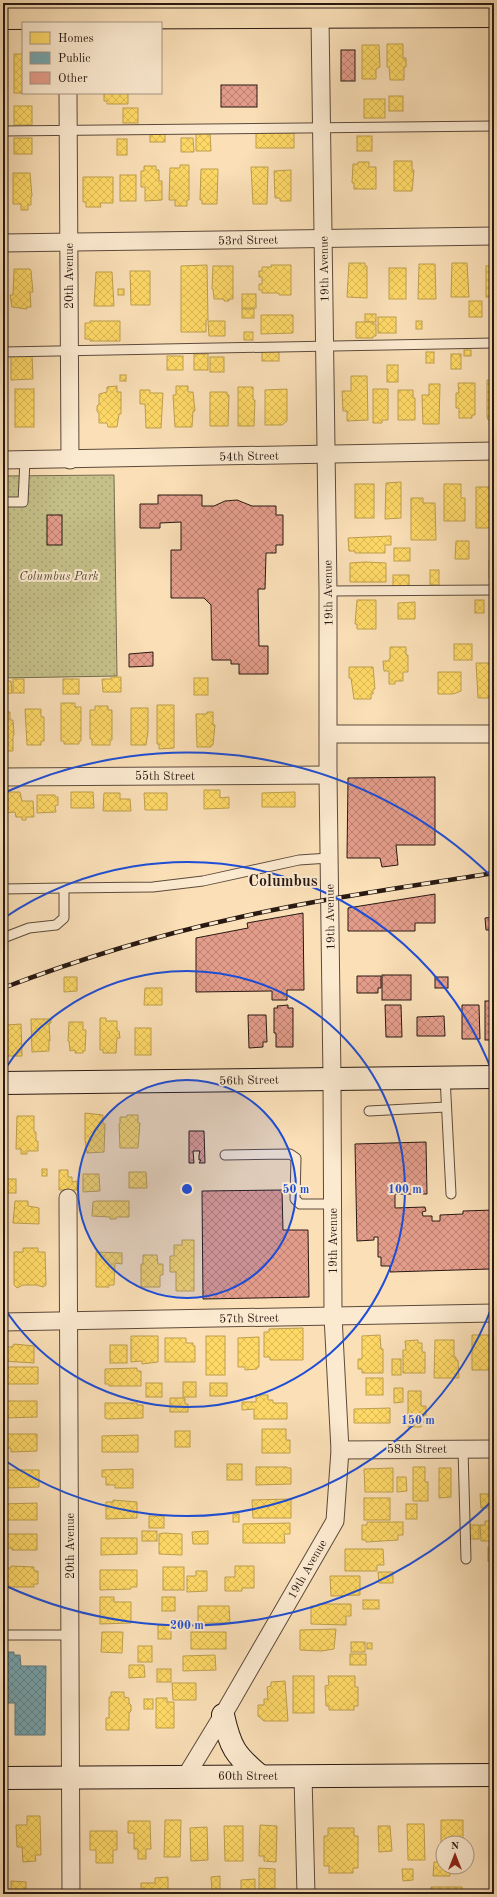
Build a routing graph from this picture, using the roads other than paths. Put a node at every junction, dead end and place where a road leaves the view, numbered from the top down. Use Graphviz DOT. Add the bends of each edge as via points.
graph roads {
  1 [pos="494,3"];
  2 [pos="249,10"];
  3 [pos="287,10"];
  4 [pos="72,15"];
  5 [pos="494,16"];
  6 [pos="3,18"];
  7 [pos="320,18"];
  8 [pos="68,94"];
  9 [pos="494,126"];
  10 [pos="321,129"];
  11 [pos="3,131"];
  12 [pos="69,131"];
  13 [pos="494,236"];
  14 [pos="323,238"];
  15 [pos="3,243"];
  16 [pos="69,243"];
  17 [pos="494,343"];
  18 [pos="325,345"];
  19 [pos="70,351"];
  20 [pos="3,352"];
  21 [pos="494,451"];
  22 [pos="326,455"];
  23 [pos="3,460"];
  24 [pos="25,460"];
  25 [pos="70,460"];
  26 [pos="3,502"];
  27 [pos="494,590"];
  28 [pos="328,591"];
  29 [pos="329,734"];
  30 [pos="494,734"];
  31 [pos="328,775"];
  32 [pos="3,777"];
  33 [pos="329,858"];
  34 [pos="64,888"];
  35 [pos="3,889"];
  36 [pos="3,938"];
  37 [pos="445,1077"];
  38 [pos="494,1077"];
  39 [pos="332,1079"];
  40 [pos="3,1082"];
  41 [pos="446,1107"];
  42 [pos="368,1111"];
  43 [pos="225,1155"];
  44 [pos="451,1194"];
  45 [pos="68,1198"];
  46 [pos="333,1204"];
  47 [pos="494,1313"];
  48 [pos="333,1316"];
  49 [pos="70,1321"];
  50 [pos="3,1322"];
  51 [pos="462,1449"];
  52 [pos="494,1449"];
  53 [pos="340,1450"];
  54 [pos="466,1559"];
  55 [pos="3,1635"];
  56 [pos="70,1635"];
  57 [pos="223,1715"];
  58 [pos="494,1775"];
  59 [pos="186,1776"];
  60 [pos="260,1776"];
  61 [pos="303,1776"];
  62 [pos="71,1777"];
  63 [pos="3,1778"];
  64 [pos="71,1894"];
  65 [pos="306,1894"];
  1 -- 5 [label="street"];
  2 -- 3 [label="main road"];
  2 -- 4 [label="main road"];
  3 -- 7 [label="main road"];
  4 -- 6 [label="main road"];
  5 -- 7 [label="main road"];
  7 -- 10 [label="street, 19th Avenue"];
  8 -- 12 [label="street, 20th Avenue"];
  9 -- 10 [label="lane"];
  10 -- 12 [label="lane"];
  10 -- 14 [label="street, 19th Avenue"];
  11 -- 12 [label="lane"];
  12 -- 16 [label="street, 20th Avenue"];
  13 -- 14 [label="street, 53rd Street"];
  14 -- 16 [label="street, 53rd Street"];
  14 -- 18 [label="street, 19th Avenue"];
  15 -- 16 [label="street, 53rd Street"];
  16 -- 19 [label="street, 20th Avenue"];
  17 -- 18 [label="lane"];
  18 -- 19 [label="lane"];
  18 -- 22 [label="street, 19th Avenue"];
  19 -- 20 [label="lane"];
  19 -- 25 [label="street, 20th Avenue"];
  21 -- 22 [label="street, 54th Street"];
  22 -- 25 [label="street, 54th Street"];
  22 -- 28 [label="street, 19th Avenue"];
  23 -- 24 [label="street, 54th Street"];
  24 -- 25 [label="street, 54th Street"];
  24 -- 26 [label="lane" via="24,502"];
  27 -- 28 [label="lane"];
  28 -- 29 [label="street, 19th Avenue"];
  29 -- 30 [label="street"];
  29 -- 31 [label="street, 19th Avenue"];
  31 -- 32 [label="street, 55th Street"];
  31 -- 33 [label="street, 19th Avenue"];
  33 -- 34 [label="lane" via="299,860 203,881 154,886"];
  33 -- 39 [label="street, 19th Avenue"];
  34 -- 35 [label="lane"];
  34 -- 36 [label="lane" via="64,918 56,925 29,928"];
  37 -- 38 [label="street, 56th Street"];
  37 -- 39 [label="street, 56th Street"];
  37 -- 41 [label="lane"];
  39 -- 40 [label="street, 56th Street"];
  39 -- 46 [label="street, 19th Avenue"];
  41 -- 42 [label="lane"];
  41 -- 44 [label="lane"];
  43 -- 46 [label="lane" via="290,1154 296,1158 295,1199 300,1204"];
  45 -- 49 [label="street, 20th Avenue"];
  46 -- 48 [label="street, 19th Avenue"];
  47 -- 48 [label="street, 57th Street"];
  48 -- 49 [label="street, 57th Street"];
  48 -- 53 [label="street, 19th Avenue"];
  49 -- 50 [label="street, 57th Street"];
  49 -- 56 [label="street, 20th Avenue"];
  51 -- 52 [label="street, 58th Street"];
  51 -- 53 [label="street, 58th Street"];
  51 -- 54 [label="lane"];
  53 -- 57 [label="street, 19th Avenue" via="335,1521"];
  55 -- 56 [label="lane"];
  56 -- 62 [label="street, 20th Avenue"];
  57 -- 59 [label="street, 19th Avenue"];
  57 -- 60 [label="street" via="228,1740 243,1762"];
  58 -- 61 [label="street, 60th Street"];
  59 -- 60 [label="street, 60th Street"];
  59 -- 62 [label="street, 60th Street"];
  60 -- 61 [label="street, 60th Street"];
  61 -- 65 [label="street"];
  62 -- 63 [label="street, 60th Street"];
  62 -- 64 [label="street, 20th Avenue"];
}
